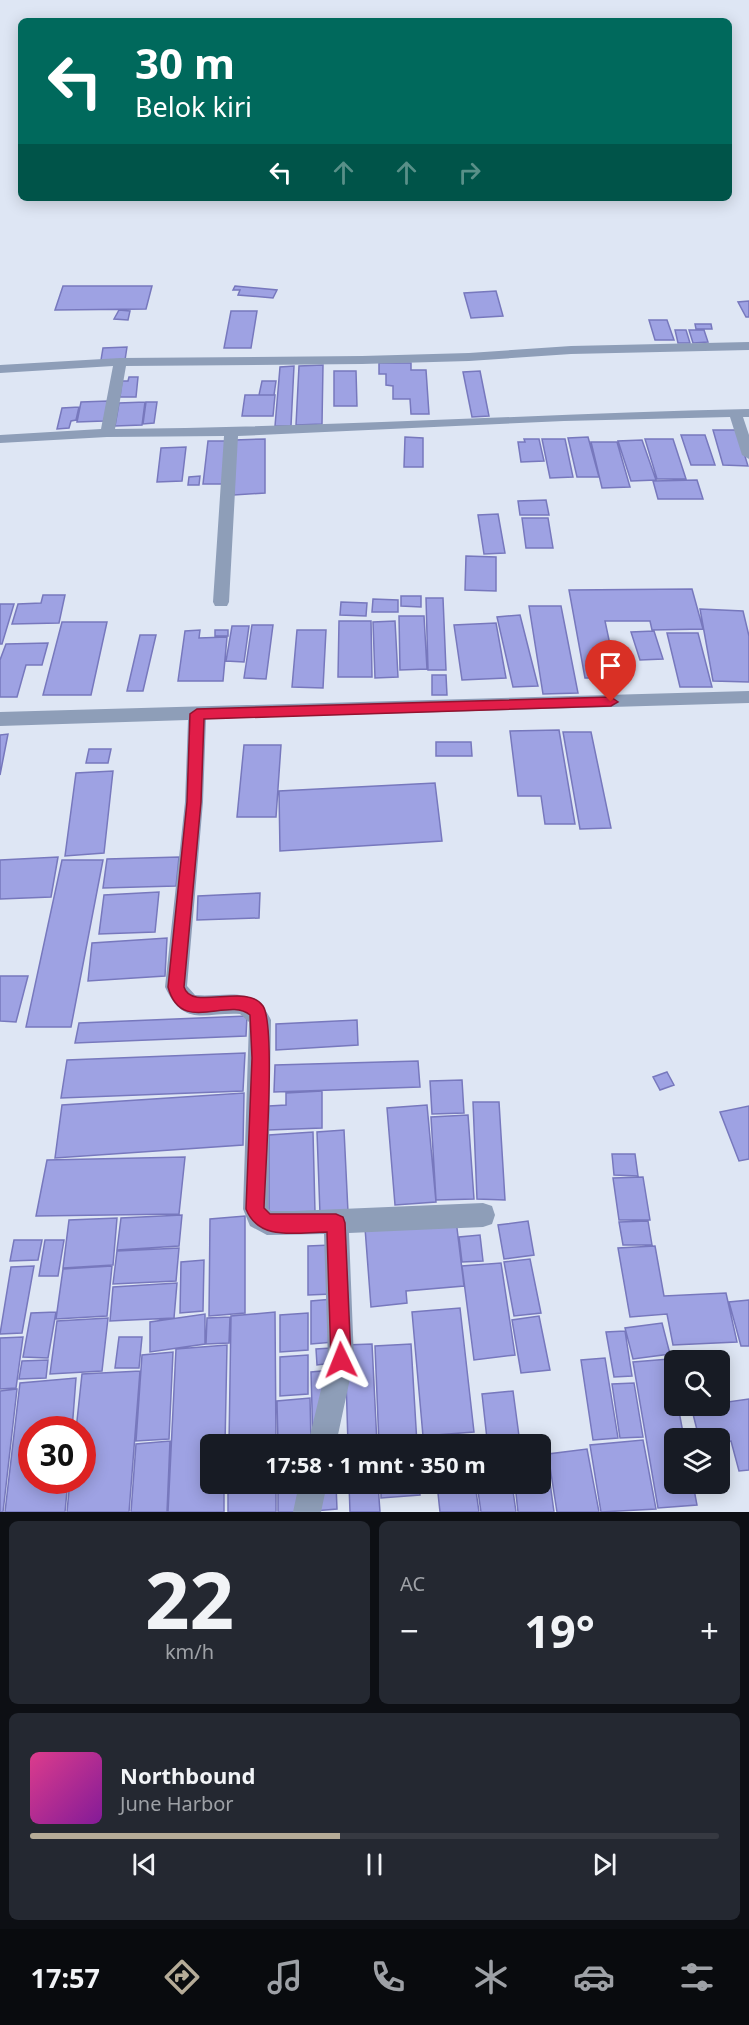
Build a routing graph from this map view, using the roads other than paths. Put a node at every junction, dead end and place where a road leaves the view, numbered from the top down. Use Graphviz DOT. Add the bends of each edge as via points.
graph roads {
  1 [pos="749,346"];
  2 [pos="120,362"];
  3 [pos="0,369"];
  4 [pos="742,413"];
  5 [pos="231,432"];
  6 [pos="107,433"];
  7 [pos="0,439"];
  8 [pos="749,455"];
  9 [pos="221,602"];
  10 [pos="749,697"];
  11 [pos="197,714"];
  12 [pos="0,719"];
  13 [pos="483,1215"];
  14 [pos="336,1223"];
  15 [pos="324,1434"];
  16 [pos="312,1494"];
  17 [pos="307,1512"];
  1 -- 2 [label="street" via="362,360"];
  2 -- 3 [label="street"];
  2 -- 6 [label="street"];
  4 -- 5 [label="street"];
  4 -- 8 [label="street"];
  5 -- 6 [label="street"];
  5 -- 9 [label="street"];
  6 -- 7 [label="street"];
  10 -- 11 [label="street"];
  11 -- 12 [label="street"];
  11 -- 14 [label="street" via="178,995 194,1005 241,1004 257,1010 260,1020 255,1209 259,1217 267,1223"];
  13 -- 14 [label="street"];
  14 -- 15 [label="street" via="341,1360"];
  16 -- 17 [label="street"];
}
